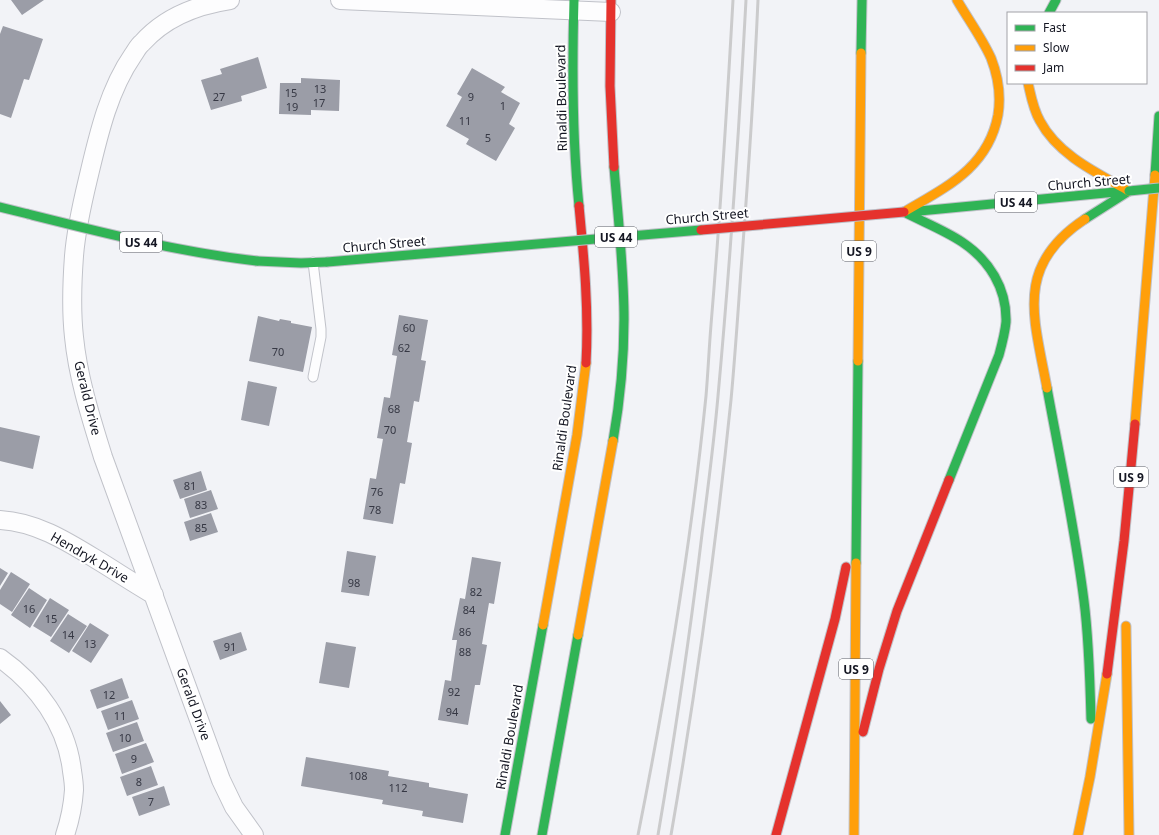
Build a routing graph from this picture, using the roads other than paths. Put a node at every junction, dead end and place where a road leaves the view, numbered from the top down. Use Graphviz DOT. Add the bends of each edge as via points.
graph roads {
  1 [pos="230,0"];
  2 [pos="340,0"];
  3 [pos="862,0"];
  4 [pos="957,0"];
  5 [pos="1056,0"];
  6 [pos="574,5"];
  7 [pos="611,6"];
  8 [pos="1050,12"];
  9 [pos="1028,84"];
  10 [pos="1159,116"];
  11 [pos="1159,188"];
  12 [pos="1129,191"];
  13 [pos="0,207"];
  14 [pos="904,212"];
  15 [pos="313,262"];
  16 [pos="313,378"];
  17 [pos="856,502"];
  18 [pos="0,520"];
  19 [pos="1125,540"];
  20 [pos="154,595"];
  21 [pos="1126,603"];
  22 [pos="1126,619"];
  23 [pos="0,658"];
  24 [pos="1093,765"];
  25 [pos="854,771"];
  26 [pos="864,814"];
  27 [pos="1074,814"];
  28 [pos="251,834"];
  29 [pos="65,835"];
  30 [pos="505,835"];
  31 [pos="542,835"];
  32 [pos="776,835"];
  33 [pos="854,835"];
  34 [pos="1078,835"];
  35 [pos="1129,835"];
  1 -- 20 [label="street, Gerald Drive" via="187,11 162,25 141,43 127,64 116,86 97,142 80,214 74,255 74,338 82,382 103,457"];
  2 -- 6 [label="street"];
  3 -- 17 [label="main road, US 9"];
  4 -- 14 [label="main road" via="984,46 993,67 999,91 996,128 987,149 966,173"];
  5 -- 8 [label="main road"];
  6 -- 7 [label="street"];
  6 -- 30 [label="main road, Rinaldi Boulevard" via="574,141 587,303 585,376 577,435"];
  7 -- 31 [label="main road" via="610,103 624,319 621,381 613,442"];
  9 -- 12 [label="main road" via="1034,109 1056,142 1075,159"];
  10 -- 19 [label="main road, US 9"];
  11 -- 12 [label="main road, Church Street / US 44, bridge"];
  12 -- 14 [label="main road, Church Street / US 44"];
  12 -- 24 [label="main road" via="1058,239 1045,256 1040,268 1033,303 1084,601"];
  13 -- 15 [label="main road, Church Street / US 44, bridge" via="203,255 278,263"];
  14 -- 15 [label="main road, Church Street / US 44, bridge"];
  14 -- 25 [label="main road" via="962,242 984,260 1001,288 1006,322 999,355 887,639"];
  15 -- 16 [label="lane" via="321,329"];
  17 -- 25 [label="main road, US 9"];
  17 -- 32 [label="main road" via="835,619"];
  18 -- 20 [label="street, Hendryk Drive" via="37,528 66,540"];
  19 -- 21 [label="main road"];
  19 -- 24 [label="main road, US 9" via="1111,656"];
  20 -- 28 [label="street, Gerald Drive" via="221,780"];
  22 -- 35 [label="main road"];
  23 -- 29 [label="street" via="33,687 65,739 74,788"];
  24 -- 27 [label="main road"];
  24 -- 34 [label="main road, US 9"];
  25 -- 26 [label="main road"];
  25 -- 33 [label="main road, US 9"];
}
